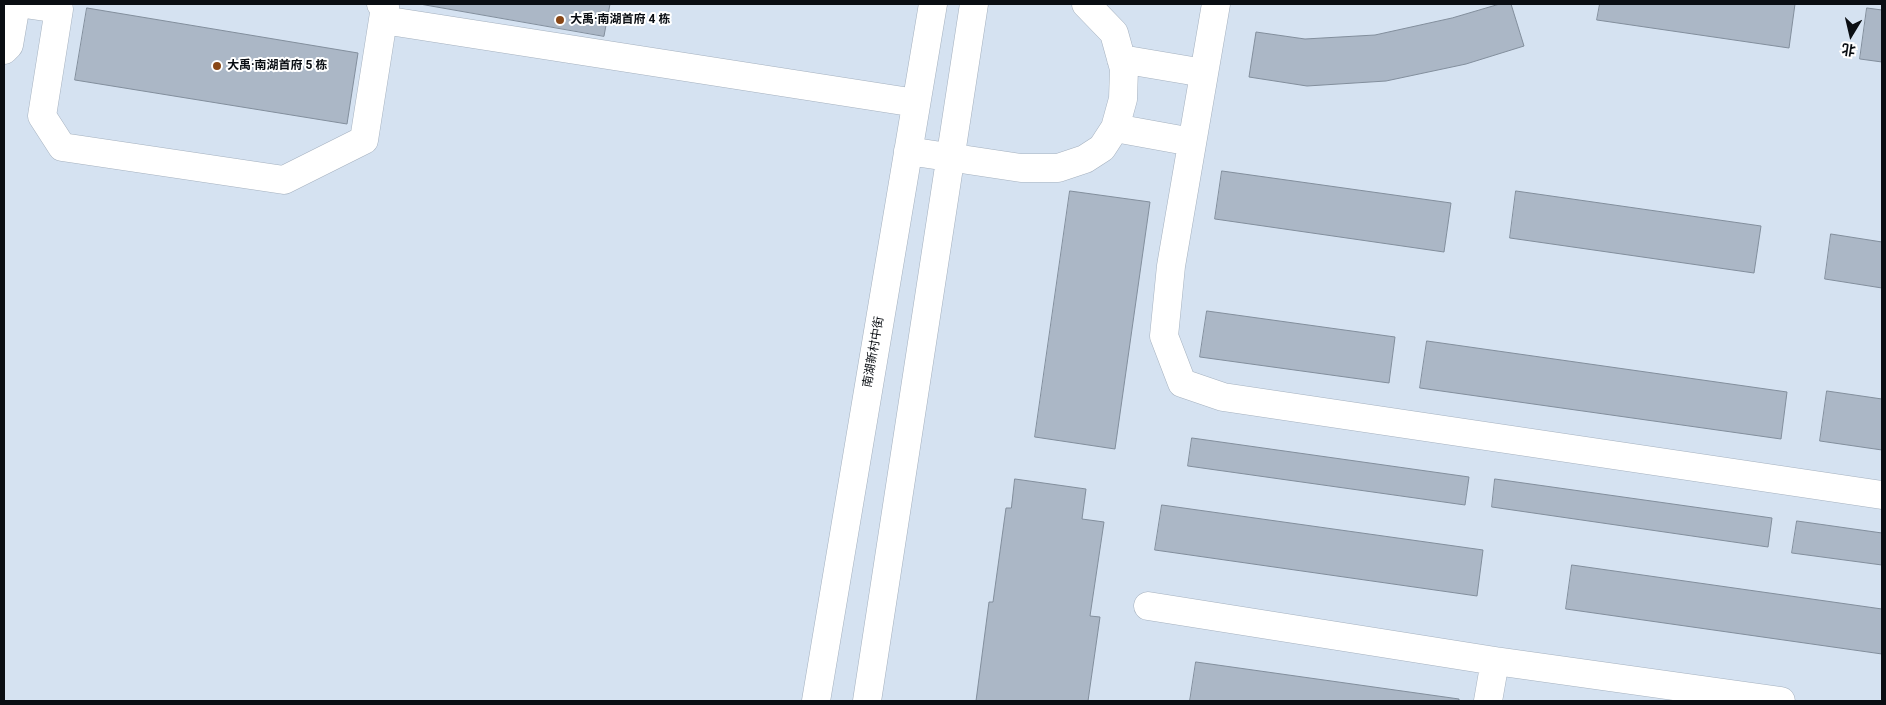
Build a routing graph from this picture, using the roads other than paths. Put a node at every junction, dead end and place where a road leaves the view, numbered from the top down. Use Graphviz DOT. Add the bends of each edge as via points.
graph roads {
  1 [pos="16,4"];
  2 [pos="24,4"];
  3 [pos="933,4"];
  4 [pos="974,4"];
  5 [pos="1086,4"];
  6 [pos="1216,4"];
  7 [pos="382,12"];
  8 [pos="4,50"];
  9 [pos="1121,59"];
  10 [pos="1204,73"];
  11 [pos="916,103"];
  12 [pos="1115,128"];
  13 [pos="1192,142"];
  14 [pos="908,151"];
  15 [pos="949,157"];
  16 [pos="1882,495"];
  17 [pos="1148,606"];
  18 [pos="1495,661"];
  19 [pos="816,701"];
  20 [pos="866,701"];
  21 [pos="1488,701"];
  22 [pos="1781,701"];
  1 -- 8 [label="street" via="9,45"];
  2 -- 7 [label="street" via="59,9 42,116 62,147 284,180 364,140"];
  3 -- 11 [label="street, 南湖新村中街"];
  4 -- 15 [label="street"];
  5 -- 9 [label="street" via="1114,33"];
  6 -- 10 [label="street"];
  7 -- 11 [label="street"];
  9 -- 10 [label="street"];
  9 -- 12 [label="street" via="1123,99"];
  10 -- 13 [label="street"];
  11 -- 14 [label="street, 南湖新村中街"];
  12 -- 13 [label="street"];
  12 -- 15 [label="street" via="1102,148 1085,159 1058,168 1021,168"];
  13 -- 16 [label="street" via="1171,266 1164,336 1182,383 1223,397"];
  14 -- 15 [label="street"];
  14 -- 19 [label="street, 南湖新村中街"];
  15 -- 20 [label="street"];
  17 -- 18 [label="street"];
  18 -- 21 [label="street"];
  18 -- 22 [label="street"];
}
